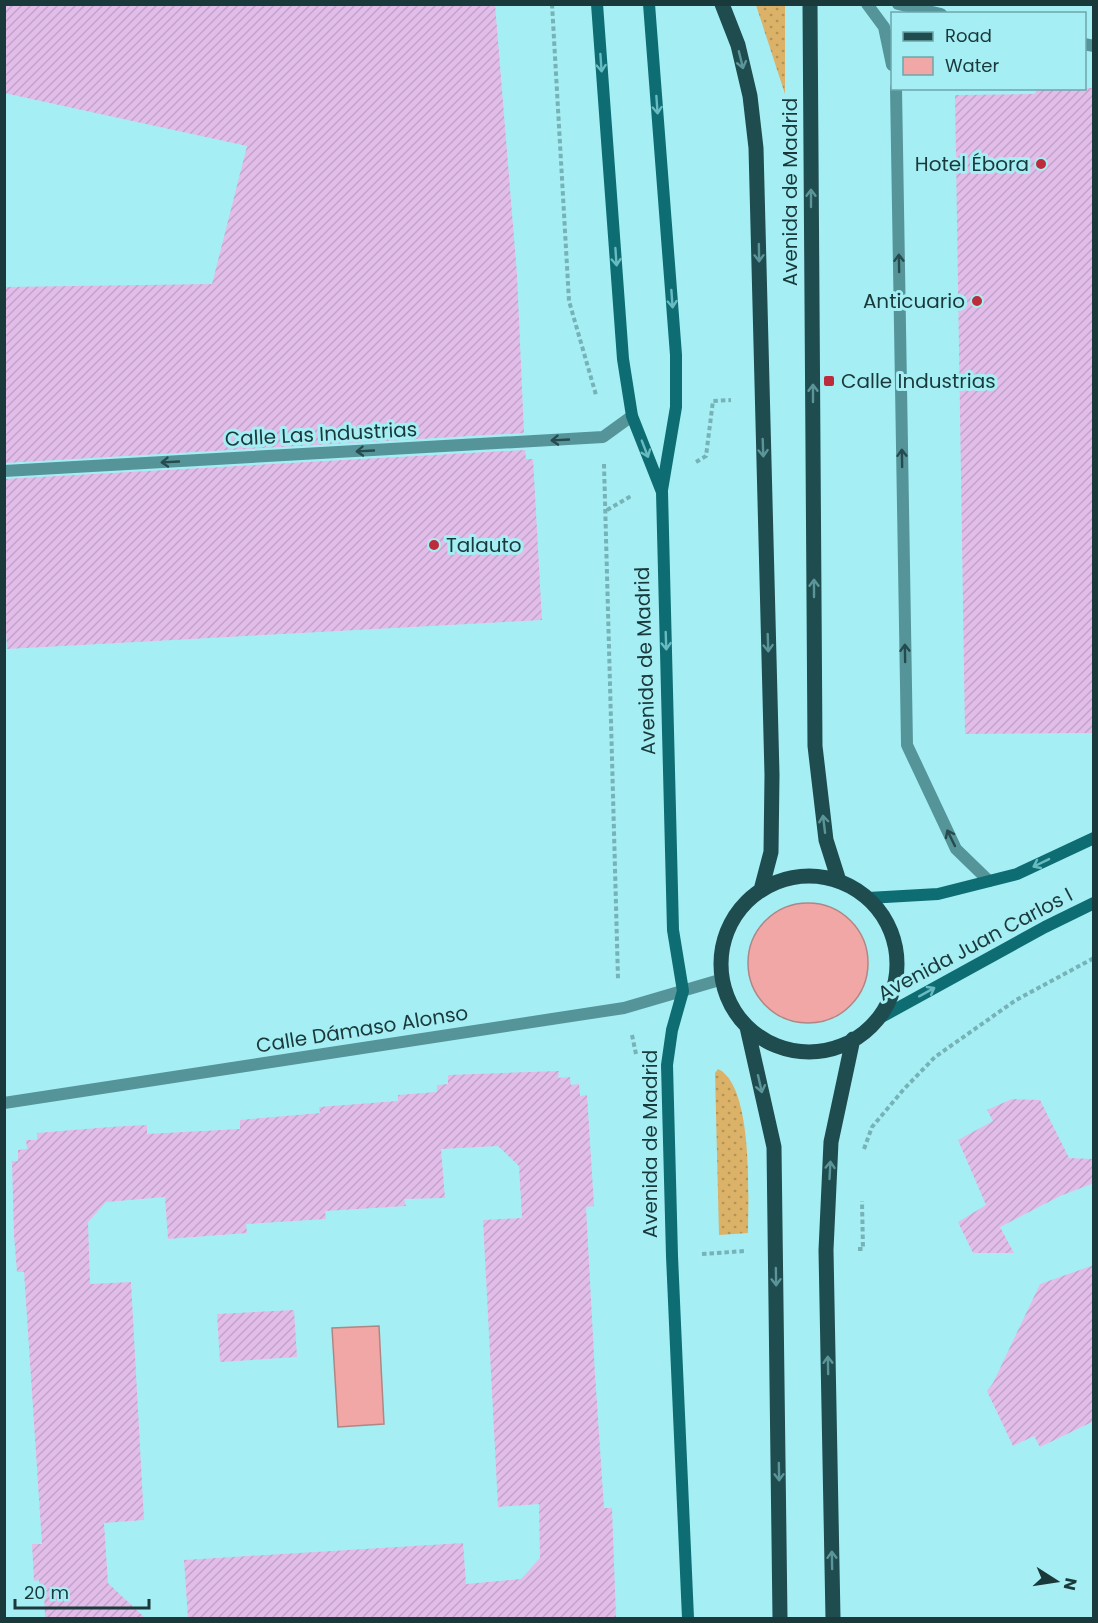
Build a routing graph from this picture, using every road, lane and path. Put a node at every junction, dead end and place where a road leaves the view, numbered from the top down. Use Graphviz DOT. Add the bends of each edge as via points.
graph roads {
  1 [pos="552,4"];
  2 [pos="597,4"];
  3 [pos="649,4"];
  4 [pos="722,4"];
  5 [pos="810,4"];
  6 [pos="867,4"];
  7 [pos="898,4"];
  8 [pos="915,7"];
  9 [pos="934,12"];
  10 [pos="891,60"];
  11 [pos="896,90"];
  12 [pos="761,399"];
  13 [pos="632,416"];
  14 [pos="603,438"];
  15 [pos="686,467"];
  16 [pos="4,471"];
  17 [pos="662,492"];
  18 [pos="636,494"];
  19 [pos="606,510"];
  20 [pos="1094,838"];
  21 [pos="838,881"];
  22 [pos="989,881"];
  23 [pos="761,890"];
  24 [pos="868,898"];
  25 [pos="1094,903"];
  26 [pos="1094,958"];
  27 [pos="723,979"];
  28 [pos="683,991"];
  29 [pos="624,1008"];
  30 [pos="876,1020"];
  31 [pos="747,1027"];
  32 [pos="853,1039"];
  33 [pos="637,1063"];
  34 [pos="4,1103"];
  35 [pos="862,1155"];
  36 [pos="862,1190"];
  37 [pos="776,1249"];
  38 [pos="826,1250"];
  39 [pos="672,1256"];
  40 [pos="688,1618"];
  41 [pos="780,1618"];
  42 [pos="833,1618"];
  1 -- 14 [label="path" via="569,301 601,410"];
  2 -- 13 [label="main road, Avenida de Madrid, one-way" via="624,359"];
  3 -- 17 [label="main road, Avenida de Madrid, one-way" via="676,355 676,407"];
  4 -- 12 [label="main road, Avenida de Madrid, one-way" via="738,45 750,96 756,148"];
  21 -- 5 [label="main road, Avenida de Madrid, one-way" via="826,840 815,746"];
  6 -- 10 [label="street" via="884,27"];
  7 -- 8 [label="street"];
  8 -- 9 [label="street"];
  22 -- 11 [label="street, one-way" via="956,849 906,745"];
  12 -- 15 [label="path" via="713,401 706,456"];
  12 -- 23 [label="main road, Avenida de Madrid, one-way" via="772,775 771,852"];
  13 -- 14 [label="street"];
  13 -- 17 [label="main road, Avenida de Madrid, one-way"];
  14 -- 16 [label="street, Calle Las Industrias, one-way"];
  14 -- 19 [label="path"];
  17 -- 28 [label="main road, Avenida de Madrid, one-way" via="673,930"];
  18 -- 19 [label="path"];
  19 -- 29 [label="path" via="617,973"];
  20 -- 22 [label="main road, Avenida Juan Carlos I, one-way" via="1017,874"];
  21 -- 23 [label="main road" via="799,876"];
  21 -- 24 [label="main road"];
  22 -- 24 [label="main road, Avenida Juan Carlos I" via="938,894"];
  23 -- 27 [label="main road" via="741,909 726,933"];
  24 -- 30 [label="main road" via="888,925 896,957 892,991"];
  30 -- 25 [label="main road, Avenida Juan Carlos I, one-way"];
  26 -- 35 [label="path" via="1016,1000 935,1057 872,1127"];
  27 -- 28 [label="street, Calle Dámaso Alonso"];
  27 -- 31 [label="main road" via="733,1008"];
  28 -- 29 [label="street, Calle Dámaso Alonso"];
  28 -- 39 [label="main road, Avenida de Madrid" via="667,1065"];
  29 -- 33 [label="path"];
  29 -- 34 [label="street, Calle Dámaso Alonso"];
  30 -- 32 [label="main road"];
  31 -- 32 [label="main road" via="769,1042 794,1051 829,1049"];
  31 -- 37 [label="main road, one-way" via="774,1147"];
  38 -- 32 [label="main road, one-way" via="831,1142"];
  36 -- 38 [label="path" via="863,1249"];
  37 -- 39 [label="path"];
  37 -- 41 [label="main road, one-way"];
  42 -- 38 [label="main road, one-way"];
  39 -- 40 [label="main road, Avenida de Madrid"];
}
